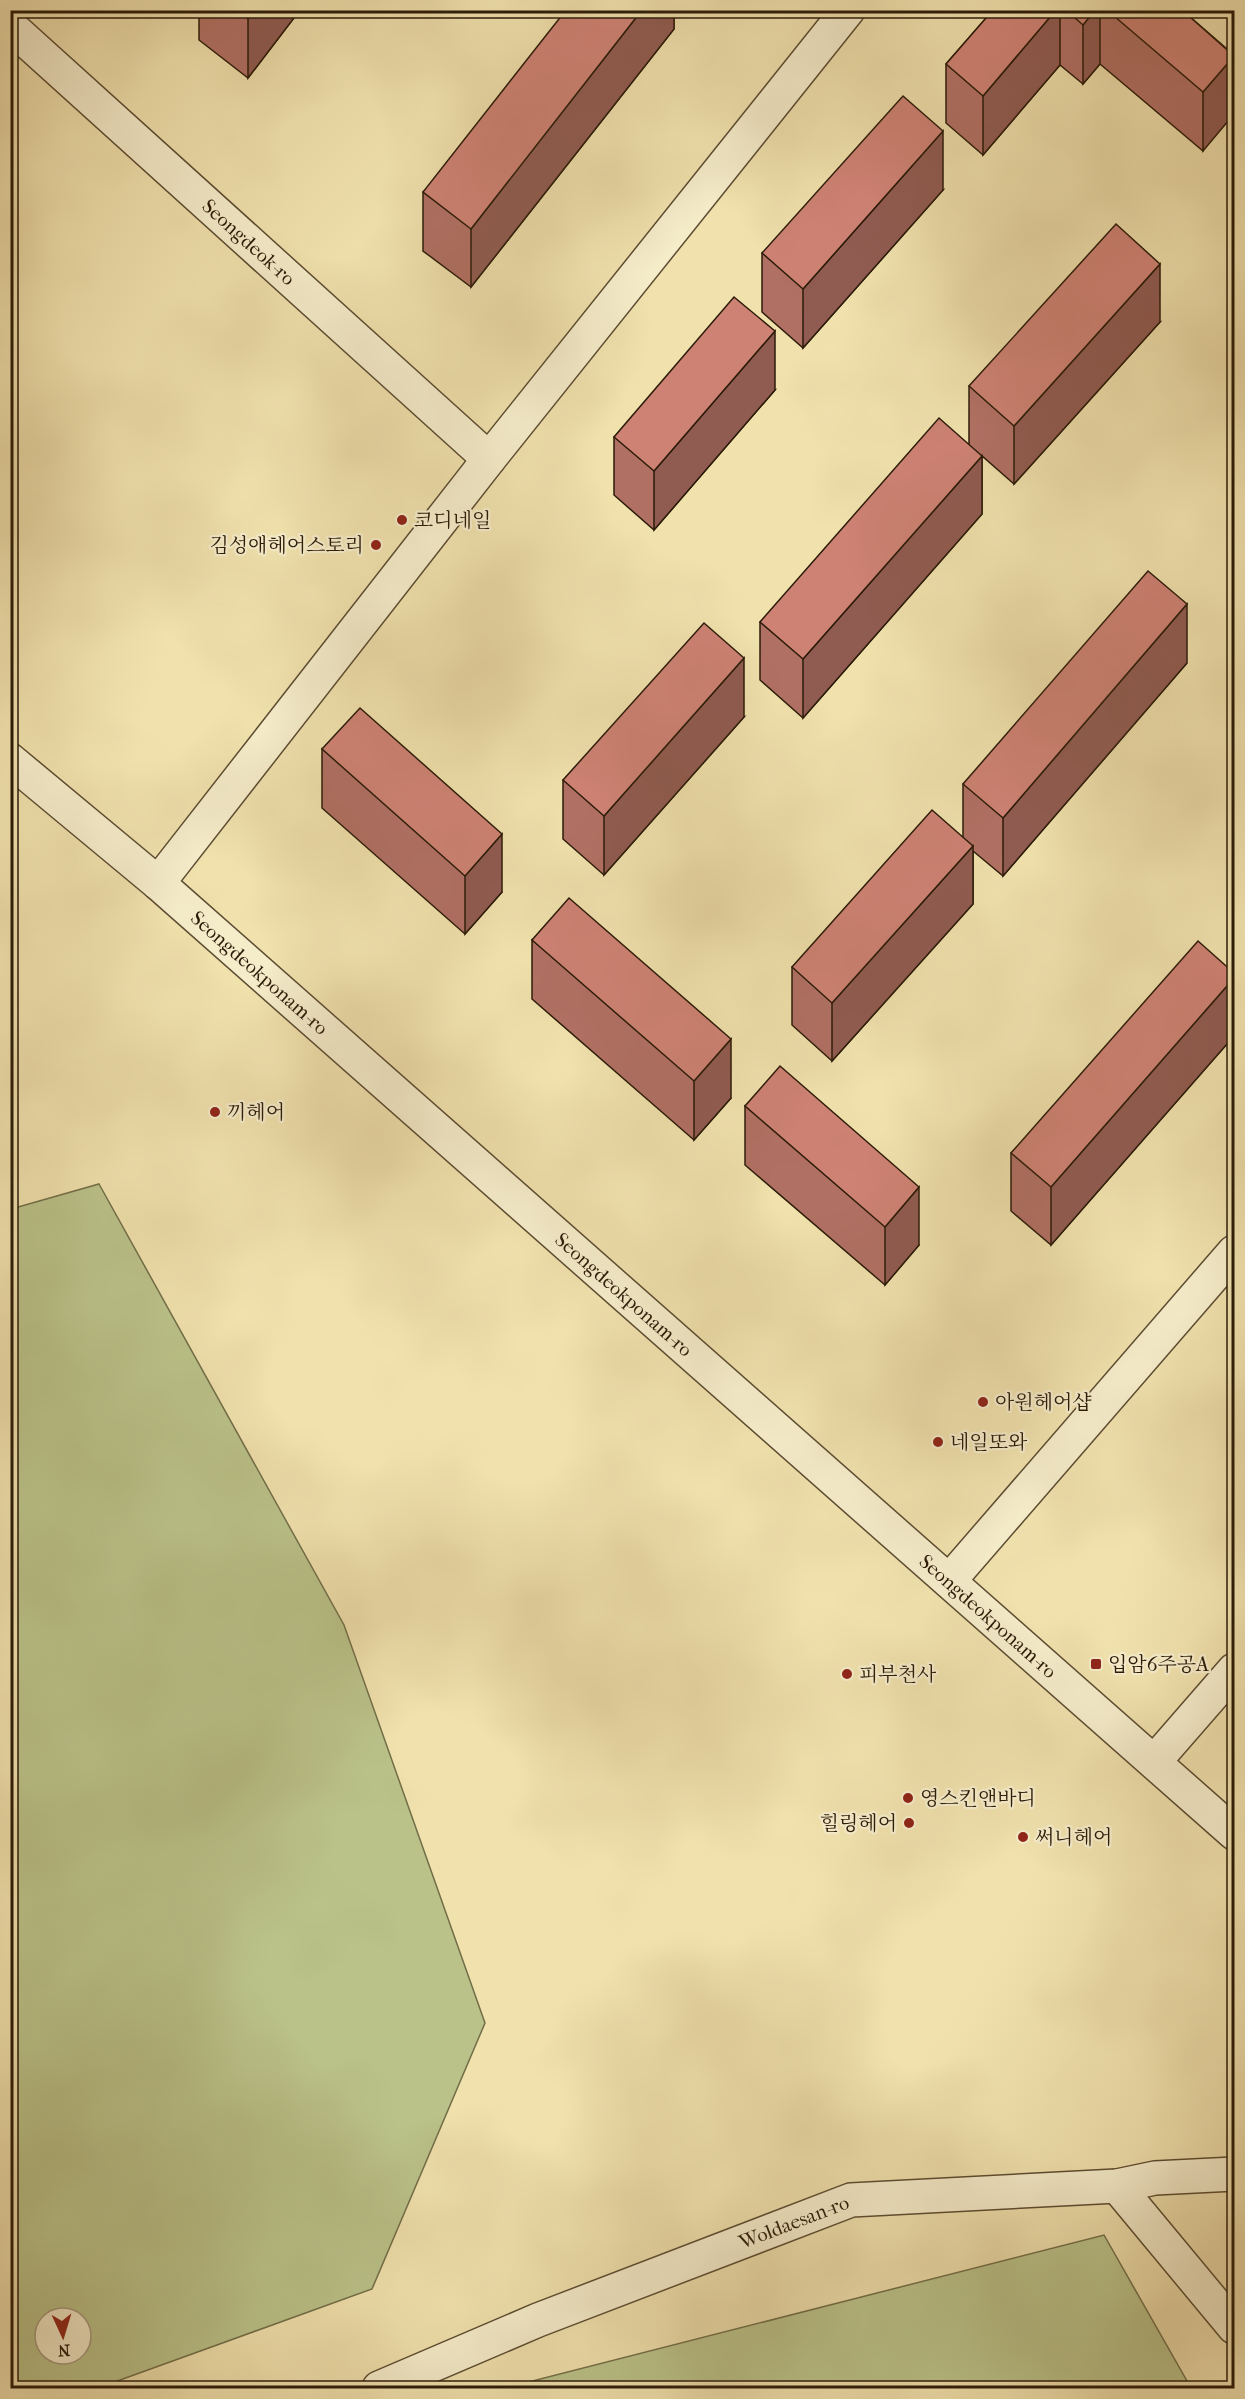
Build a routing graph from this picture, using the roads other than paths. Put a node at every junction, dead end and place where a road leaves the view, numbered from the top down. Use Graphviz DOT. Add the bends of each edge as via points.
graph roads {
  1 [pos="849,10"];
  2 [pos="10,26"];
  3 [pos="489,459"];
  4 [pos="10,760"];
  5 [pos="158,883"];
  6 [pos="1234,1252"];
  7 [pos="949,1581"];
  8 [pos="1234,1671"];
  9 [pos="1154,1762"];
  10 [pos="1234,1833"];
  11 [pos="1234,2174"];
  12 [pos="1117,2187"];
  13 [pos="1234,2327"];
  14 [pos="379,2388"];
  1 -- 3 [label="street"];
  2 -- 3 [label="street, Seongdeok-ro"];
  3 -- 5 [label="street"];
  4 -- 5 [label="street, Seongdeokponam-ro"];
  5 -- 7 [label="street, Seongdeokponam-ro"];
  6 -- 7 [label="street"];
  7 -- 9 [label="street, Seongdeokponam-ro"];
  8 -- 9 [label="street"];
  9 -- 10 [label="street, Seongdeokponam-ro"];
  11 -- 12 [label="street, Woldaesan-ro" via="1155,2178"];
  12 -- 13 [label="street"];
  12 -- 14 [label="street, Woldaesan-ro" via="851,2200 538,2320"];
}
